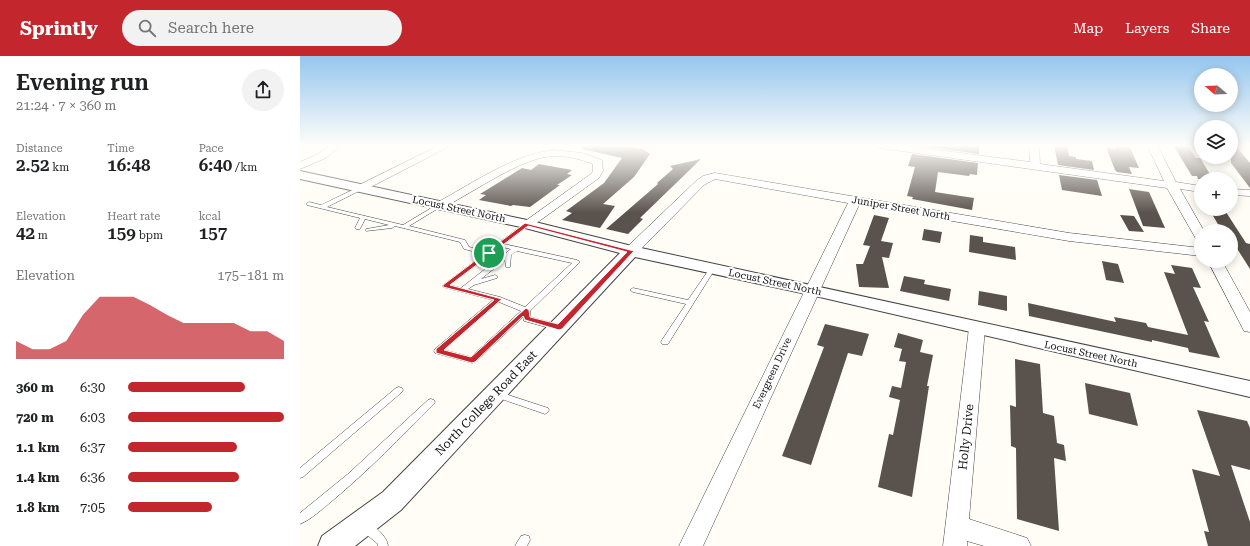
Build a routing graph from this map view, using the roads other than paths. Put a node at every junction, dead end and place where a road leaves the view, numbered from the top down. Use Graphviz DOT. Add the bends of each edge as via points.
graph roads {
  1 [pos="401,168"];
  2 [pos="507,168"];
  3 [pos="598,168"];
  4 [pos="1041,168"];
  5 [pos="1163,168"];
  6 [pos="300,175"];
  7 [pos="1172,186"];
  8 [pos="361,188"];
  9 [pos="1194,188"];
  10 [pos="1238,192"];
  11 [pos="1250,193"];
  12 [pos="855,200"];
  13 [pos="309,204"];
  14 [pos="440,205"];
  15 [pos="322,207"];
  16 [pos="363,217"];
  17 [pos="527,224"];
  18 [pos="1194,224"];
  19 [pos="396,225"];
  20 [pos="403,227"];
  21 [pos="358,228"];
  22 [pos="368,230"];
  23 [pos="499,245"];
  24 [pos="516,249"];
  25 [pos="631,251"];
  26 [pos="1194,251"];
  27 [pos="489,253"];
  28 [pos="508,254"];
  29 [pos="508,266"];
  30 [pos="1219,268"];
  31 [pos="712,269"];
  32 [pos="495,277"];
  33 [pos="470,284"];
  34 [pos="463,290"];
  35 [pos="633,290"];
  36 [pos="811,290"];
  37 [pos="498,299"];
  38 [pos="690,303"];
  39 [pos="526,310"];
  40 [pos="559,327"];
  41 [pos="1250,327"];
  42 [pos="977,328"];
  43 [pos="666,342"];
  44 [pos="1250,389"];
  45 [pos="399,390"];
  46 [pos="494,394"];
  47 [pos="431,402"];
  48 [pos="545,410"];
  49 [pos="300,474"];
  50 [pos="300,519"];
  51 [pos="362,524"];
  52 [pos="956,536"];
  53 [pos="332,546"];
  54 [pos="383,546"];
  55 [pos="691,546"];
  56 [pos="1019,546"];
  1 -- 8 [label="street"];
  2 -- 14 [label="street"];
  3 -- 17 [label="street" via="595,176"];
  4 -- 7 [label="street"];
  5 -- 7 [label="street"];
  6 -- 8 [label="street, Locust Street North"];
  7 -- 9 [label="street"];
  7 -- 18 [label="street"];
  8 -- 14 [label="street, Locust Street North"];
  8 -- 15 [label="lane"];
  10 -- 11 [label="street"];
  12 -- 25 [label="street, Juniper Street North" via="715,176 700,183"];
  12 -- 26 [label="street, Juniper Street North" via="1054,234"];
  12 -- 36 [label="street, Evergreen Drive"];
  13 -- 15 [label="lane"];
  14 -- 17 [label="street, Locust Street North"];
  14 -- 20 [label="lane"];
  15 -- 16 [label="lane"];
  16 -- 19 [label="lane"];
  16 -- 21 [label="lane"];
  17 -- 23 [label="lane"];
  17 -- 25 [label="street, Locust Street North"];
  19 -- 20 [label="lane"];
  19 -- 22 [label="lane"];
  20 -- 27 [label="lane" via="463,241 466,248"];
  23 -- 24 [label="lane"];
  23 -- 27 [label="lane"];
  24 -- 28 [label="lane"];
  24 -- 39 [label="lane" via="577,262"];
  25 -- 31 [label="street, Locust Street North"];
  25 -- 40 [label="street, North College Road East"];
  27 -- 34 [label="lane" via="445,286"];
  28 -- 29 [label="lane"];
  28 -- 33 [label="lane"];
  30 -- 41 [label="street"];
  31 -- 36 [label="street, Locust Street North"];
  31 -- 38 [label="lane"];
  32 -- 33 [label="lane"];
  33 -- 34 [label="lane"];
  34 -- 37 [label="lane"];
  35 -- 38 [label="lane"];
  36 -- 42 [label="street, Locust Street North"];
  36 -- 55 [label="street, Evergreen Drive"];
  37 -- 39 [label="lane"];
  37 -- 39 [label="lane" via="438,351 472,360"];
  38 -- 43 [label="lane"];
  39 -- 40 [label="lane" via="527,319"];
  40 -- 46 [label="street, North College Road East"];
  42 -- 44 [label="street, Locust Street North"];
  42 -- 52 [label="street, Holly Drive"];
  45 -- 49 [label="lane"];
  46 -- 48 [label="lane"];
  46 -- 51 [label="street, North College Road East" via="392,501"];
  47 -- 50 [label="lane" via="362,469 322,504"];
  51 -- 53 [label="street, North College Road East"];
  51 -- 54 [label="lane" via="383,542"];
  52 -- 56 [label="street"];
}
